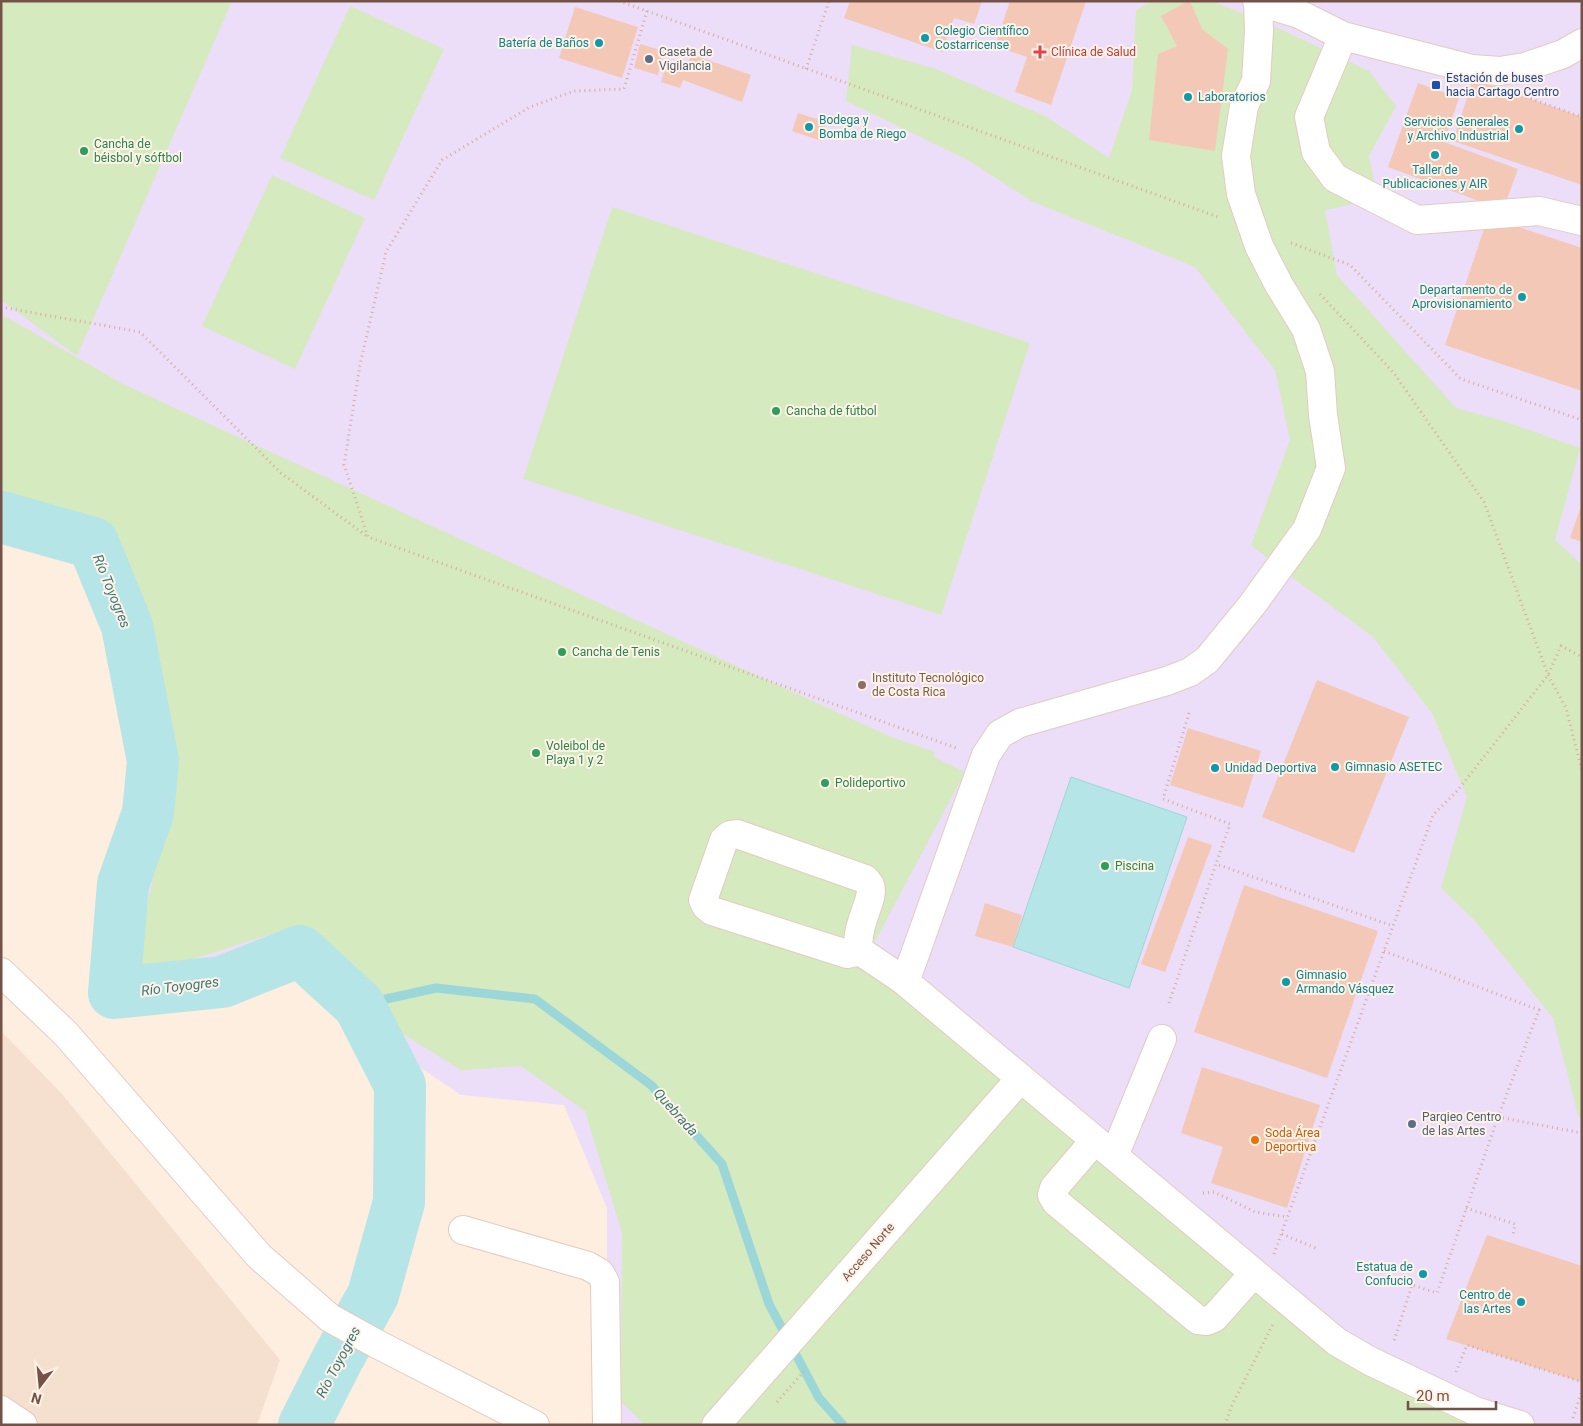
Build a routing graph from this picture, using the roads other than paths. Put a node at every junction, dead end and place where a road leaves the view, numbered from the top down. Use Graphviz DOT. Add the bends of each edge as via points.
graph roads {
  1 [pos="1258,1"];
  2 [pos="1343,36"];
  3 [pos="1582,43"];
  4 [pos="1582,221"];
  5 [pos="860,950"];
  6 [pos="1,972"];
  7 [pos="903,980"];
  8 [pos="1162,1039"];
  9 [pos="1020,1078"];
  10 [pos="1104,1148"];
  11 [pos="463,1230"];
  12 [pos="1264,1264"];
  13 [pos="1,1410"];
  14 [pos="23,1425"];
  15 [pos="535,1425"];
  16 [pos="607,1425"];
  17 [pos="716,1425"];
  18 [pos="1520,1425"];
  1 -- 2 [label="street" via="1298,14"];
  1 -- 7 [label="street" via="1256,81 1244,106 1236,156 1241,194 1259,246 1306,329 1320,372 1331,468 1307,528 1252,605 1207,660 1167,682 1020,723 1000,734 986,755"];
  2 -- 3 [label="street" via="1472,69 1500,71 1563,54"];
  2 -- 4 [label="street" via="1309,117 1316,152 1335,178 1417,220 1539,211"];
  5 -- 5 [label="street" via="859,934 870,893 870,884 864,879 737,834 724,840 703,900 712,911 846,954"];
  5 -- 7 [label="street"];
  6 -- 15 [label="street" via="66,1034 259,1256 330,1318"];
  7 -- 9 [label="street"];
  8 -- 10 [label="street"];
  9 -- 10 [label="street"];
  9 -- 17 [label="street, Acceso Norte"];
  10 -- 12 [label="street"];
  10 -- 12 [label="street" via="1054,1188 1052,1195 1056,1202 1198,1320 1214,1318"];
  11 -- 16 [label="street" via="588,1266 600,1273 604,1282"];
  12 -- 18 [label="street" via="1338,1342 1370,1361 1475,1411"];
  13 -- 14 [label="street"];
}
